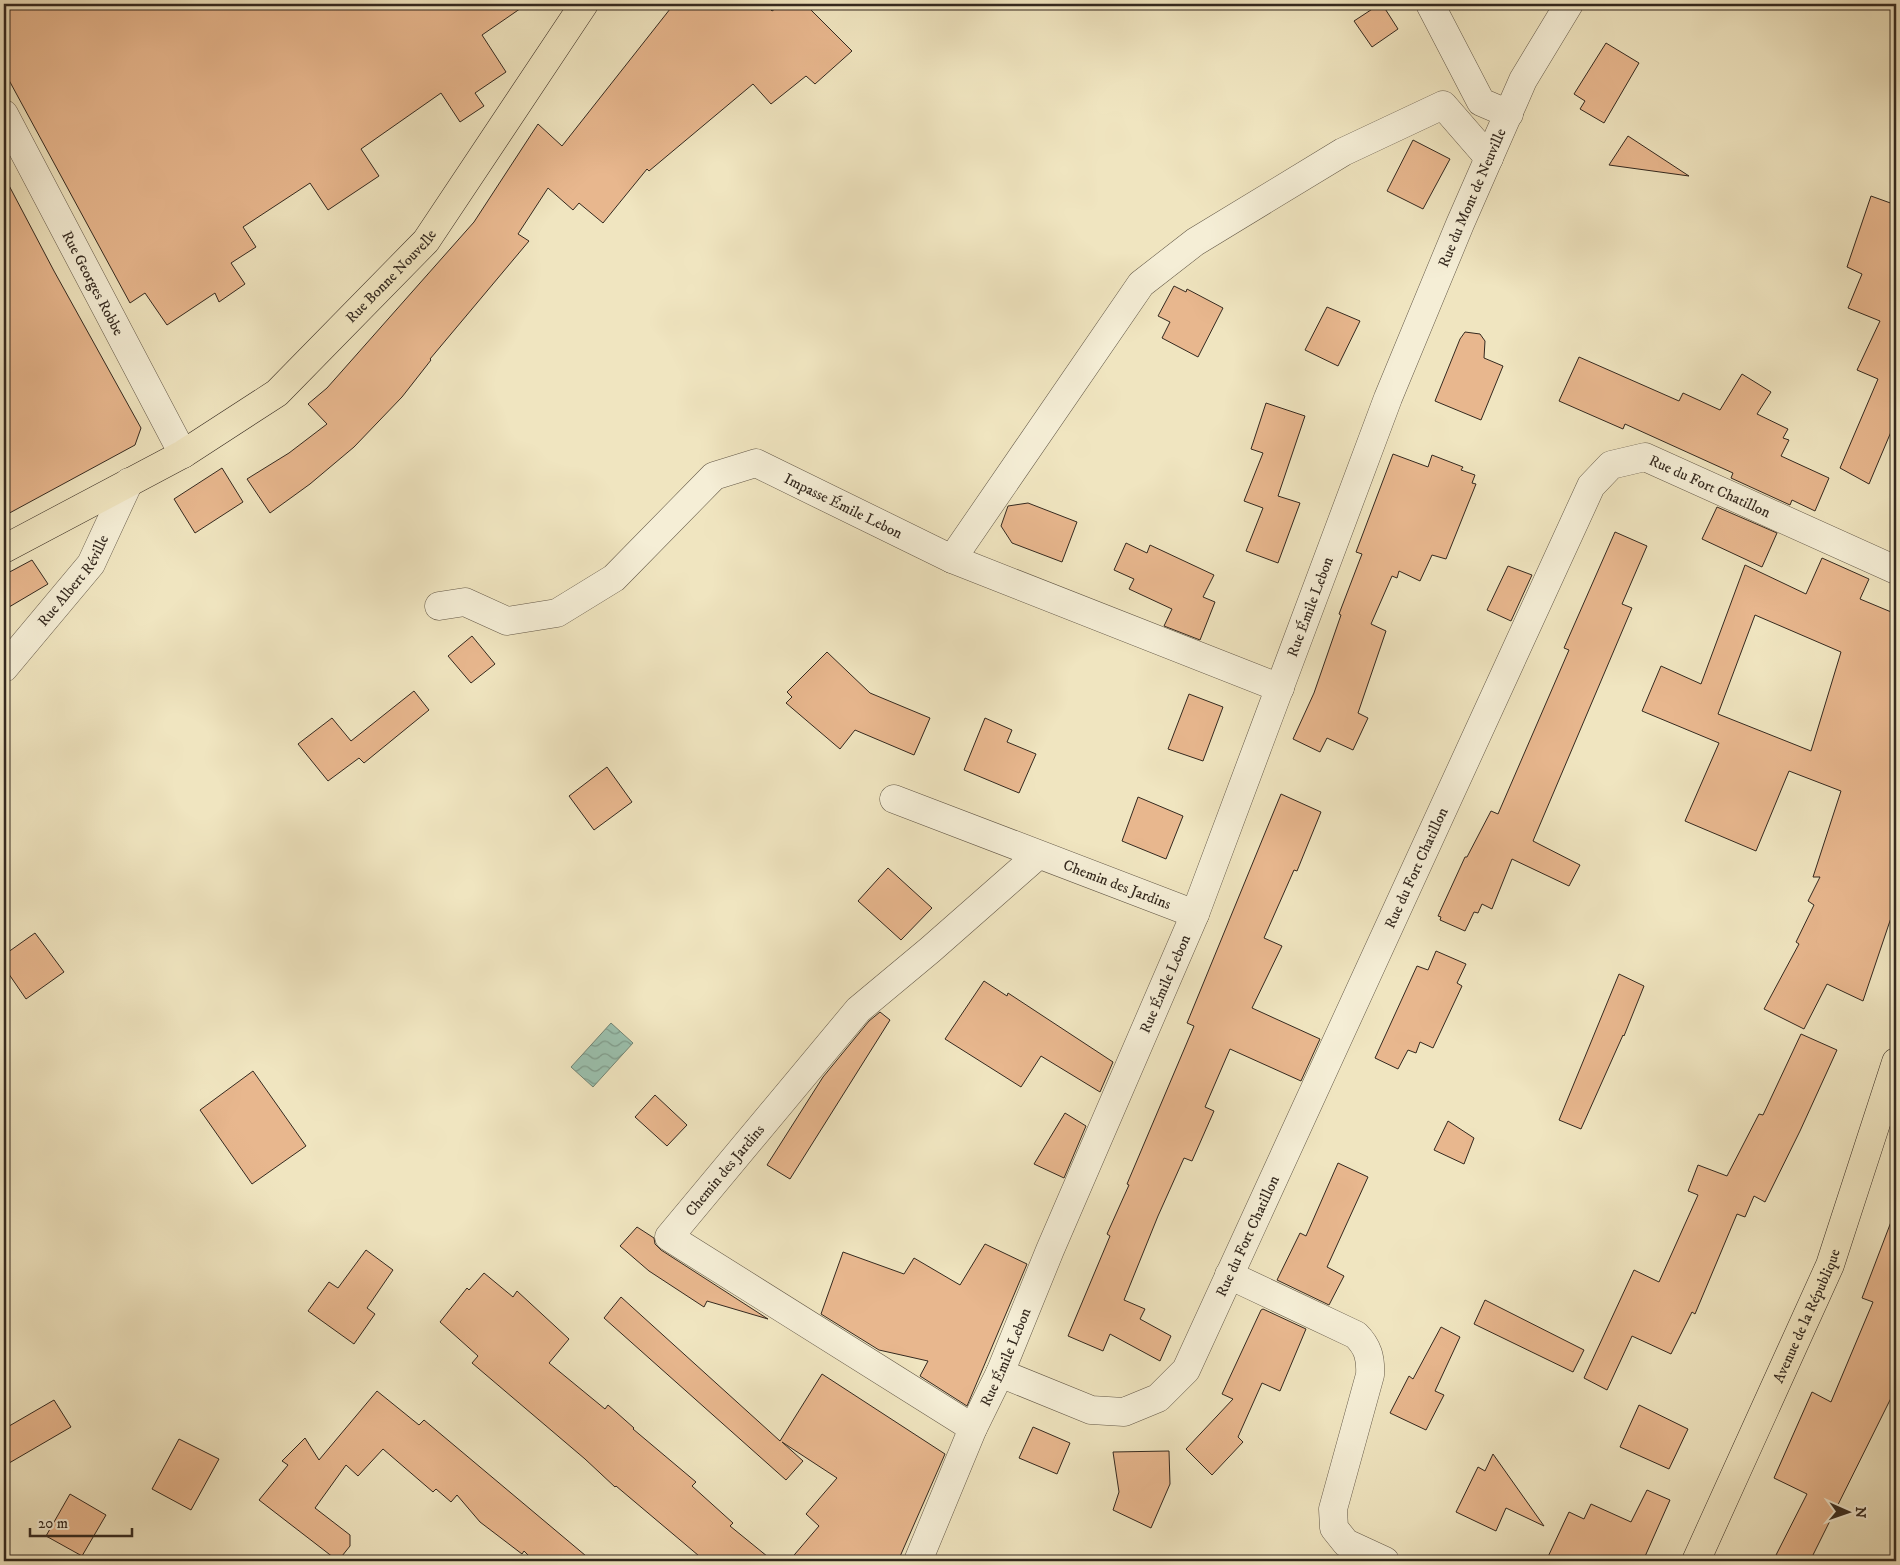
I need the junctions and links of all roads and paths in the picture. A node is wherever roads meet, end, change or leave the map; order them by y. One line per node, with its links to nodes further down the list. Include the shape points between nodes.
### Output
1 (584, 4): 8 (main road, Rue Bonne Nouvelle, via 426,241 277,393)
2 (1430, 4): 5 (street, via 1481,102)
3 (1569, 4): 5 (street, Rue du Mont de Neuville, via 1524,80)
4 (4, 114): 8 (street, Rue Georges Robbe)
5 (1509, 114): 6 (street, Rue du Mont de Neuville)
6 (1489, 158): 7 (street, Rue du Mont de Neuville); 11 (street, via 1443,105 1343,152 1195,242 1141,284)
7 (1388, 398): 15 (street, Rue Émile Lebon)
8 (183, 454): 9 (main road, Rue Bonne Nouvelle)
9 (129, 482): 10 (main road, Rue Bonne Nouvelle); 14 (street, Rue Albert Réville, via 91,564)
10 (4, 549)
11 (952, 559): 13 (street, Impasse Émile Lebon, via 756,463 714,476 614,578 557,613 506,621 465,602); 15 (street, Impasse Émile Lebon)
12 (1896, 570): 20 (street, Rue du Fort Chatillon, via 1644,457 1611,465 1591,486)
13 (439, 606)
14 (4, 668)
15 (1280, 688): 18 (street, Rue Émile Lebon)
16 (894, 799): 17 (street, Chemin des Jardins)
17 (1038, 855): 18 (street, Chemin des Jardins); 22 (street, Chemin des Jardins, via 858,1010 669,1237)
18 (1195, 914): 21 (street, Rue Émile Lebon)
19 (1896, 1062): 25 (main road, Avenue de la République, via 1830,1265)
20 (1229, 1275): 21 (street, Rue du Fort Chatillon, via 1186,1370 1158,1398 1124,1412 1091,1410); 24 (street, via 1356,1335 1366,1345 1371,1361 1370,1375 1332,1509 1334,1528 1346,1544)
21 (1000, 1373): 22 (street, Rue Émile Lebon)
22 (973, 1428): 23 (street, Rue Émile Lebon)
23 (918, 1561)
24 (1384, 1561)
25 (1696, 1561)

